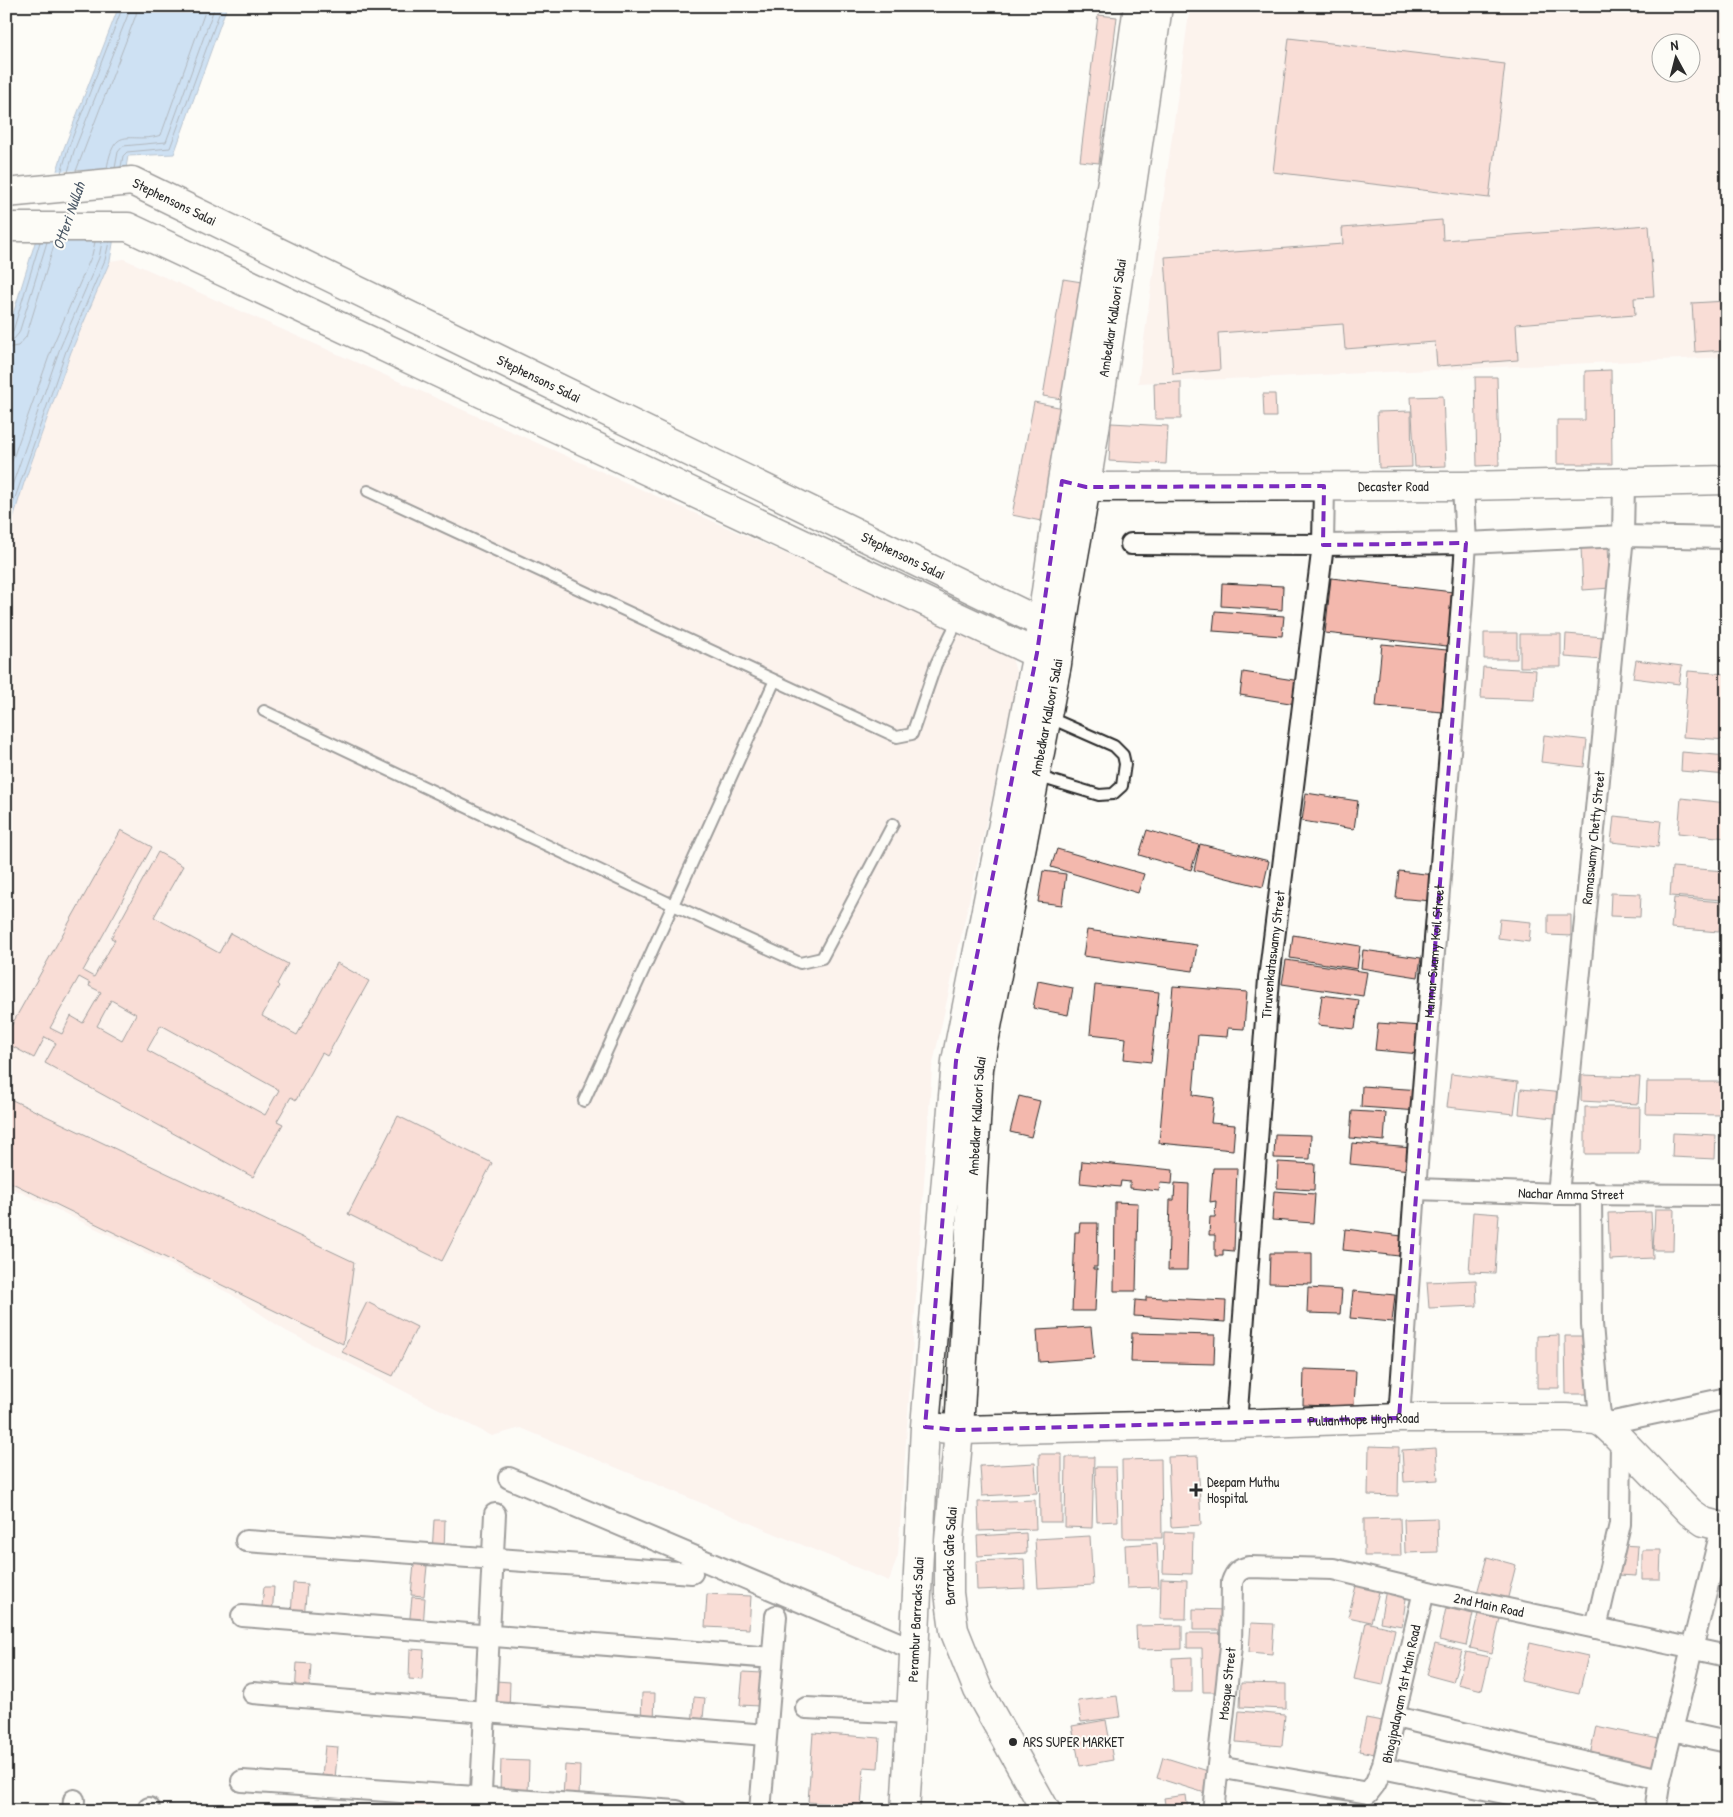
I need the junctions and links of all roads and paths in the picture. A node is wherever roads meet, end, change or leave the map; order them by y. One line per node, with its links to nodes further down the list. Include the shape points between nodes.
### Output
1 (1138, 6): 7 (main road, Ambedkar Kalloori Salai)
2 (1158, 6): 7 (main road, Ambedkar Kalloori Salai, via 1130,203)
3 (6, 193): 17 (main road, Stephensons Salai, via 132,180)
4 (8, 227): 16 (main road, via 128,226)
5 (1727, 480): 6 (main road, Decaster Road)
6 (1624, 482): 9 (main road, Decaster Road); 11 (street, Ramaswamy Chetty Street)
7 (1074, 484): 8 (main road, Decaster Road); 17 (main road, Ambedkar Kalloori Salai)
8 (1324, 486): 9 (main road, Decaster Road); 15 (street, Tiruvenkataswamy Street)
9 (1463, 486): 13 (street, Mannar Swamy Koil Street)
10 (368, 491): 19 (lane)
11 (1623, 536): 12 (street); 13 (street); 28 (street, Ramaswamy Chetty Street)
12 (1727, 538)
13 (1466, 542): 15 (street); 26 (street, Mannar Swamy Koil Street)
14 (1130, 544): 15 (street)
15 (1323, 545): 32 (street, Tiruvenkataswamy Street, via 1269,979)
16 (959, 617): 18 (main road); 19 (lane, via 936,664 912,734 897,737)
17 (1052, 624): 18 (main road, Ambedkar Kalloori Salai)
18 (1047, 659): 21 (main road, Ambedkar Kalloori Salai); 33 (main road, Ambedkar Kalloori Salai, via 956,1061)
19 (775, 680): 24 (lane)
20 (264, 711): 24 (lane)
21 (1047, 717): 22 (main road, Ambedkar Kalloori Salai); 22 (lane, via 1114,746 1123,755 1124,778 1122,786 1113,794 1099,795)
22 (1036, 776): 34 (main road, Ambedkar Kalloori Salai, via 978,1068)
23 (893, 824): 24 (lane, via 822,958 800,962)
24 (673, 905): 25 (lane)
25 (584, 1101)
26 (1415, 1189): 28 (street, Nachar Amma Street); 31 (street, Mannar Swamy Koil Street)
27 (1591, 1193): 28 (street, Nachar Amma Street); 29 (street, Nachar Amma Street); 35 (street, via 1592,1324 1599,1407 1601,1419)
28 (1558, 1194)
29 (1727, 1195)
30 (1727, 1398): 35 (street)
31 (1399, 1418): 32 (main road, Pulianthope High Road); 35 (main road, Pulianthope High Road, via 1567,1418 1596,1420)
32 (1236, 1424): 34 (main road, Pulianthope High Road)
33 (925, 1427): 34 (main road, Pulianthope High Road); 48 (main road, Perambur Barracks Salai)
34 (959, 1430): 68 (main road, Barracks Gate Salai, via 949,1541 949,1593 954,1630 978,1690)
35 (1612, 1432): 38 (main road, via 1690,1512 1704,1522); 46 (street, via 1620,1524)
36 (509, 1478): 48 (street)
37 (495, 1514): 40 (street)
38 (1724, 1527): 49 (street)
39 (246, 1541): 40 (street)
40 (493, 1558): 42 (street); 47 (street)
41 (1249, 1567): 43 (street, 2nd Main Road, via 1333,1569); 60 (street, Mosque Street, via 1234,1575 1232,1582 1231,1646)
42 (692, 1573)
43 (1424, 1591): 46 (street, 2nd Main Road); 56 (street, Bhogipalayam 1st Main Road)
44 (242, 1616): 47 (street)
45 (776, 1616): 51 (street)
46 (1596, 1628): 49 (street, 2nd Main Road)
47 (489, 1636): 51 (street); 54 (street)
48 (915, 1650): 55 (main road, Perambur Barracks Salai)
49 (1691, 1650): 50 (street, 2nd Main Road); 57 (street)
50 (1727, 1656)
51 (772, 1658): 58 (street)
52 (253, 1693): 54 (street)
53 (806, 1708): 55 (street)
54 (486, 1712): 58 (street); 64 (street)
55 (911, 1713): 67 (main road, Perambur Barracks Salai)
56 (1395, 1717): 61 (street, Bhogipalayam 1st Main Road); 62 (street)
57 (1672, 1730): 59 (street); 62 (street)
58 (766, 1735): 66 (street)
59 (1727, 1742)
60 (1218, 1767): 61 (street, via 1368,1793); 69 (street, Mosque Street)
61 (1382, 1768): 70 (street, Bhogipalayam 1st Main Road)
62 (1660, 1779): 71 (street)
63 (242, 1781): 64 (street)
64 (481, 1805): 65 (street)
65 (677, 1811)
66 (760, 1811)
67 (905, 1811)
68 (1046, 1811)
69 (1213, 1811)
70 (1591, 1811)
71 (1655, 1811)

